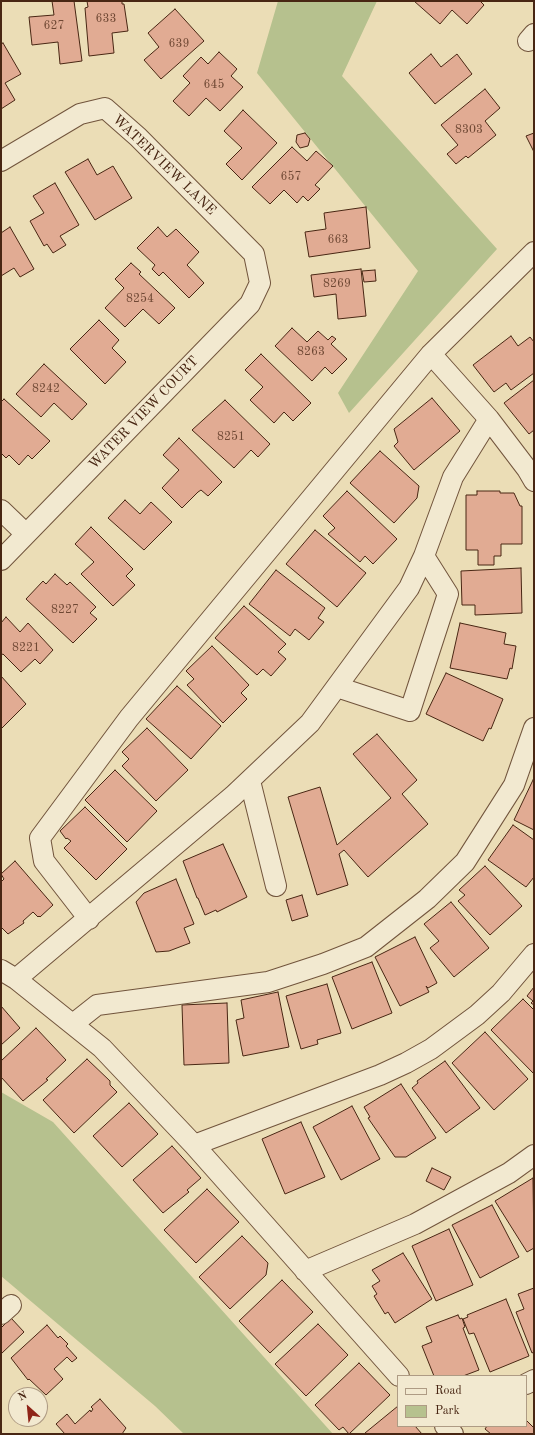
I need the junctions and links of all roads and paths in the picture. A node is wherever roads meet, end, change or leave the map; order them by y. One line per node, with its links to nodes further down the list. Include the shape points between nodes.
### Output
1 (1, 161): 2 (street, WATERVIEW LANE, via 80,114 105,108 138,136)
2 (254, 254): 8 (street, WATER VIEW COURT, via 260,283 250,304)
3 (530, 263): 4 (street)
4 (431, 354): 5 (street); 15 (street, via 129,718 40,838 44,861)
5 (490, 419): 6 (street, via 528,469); 9 (street, via 453,477)
6 (534, 481)
7 (1, 510): 8 (street)
8 (26, 534): 10 (street, WATER VIEW COURT)
9 (424, 556): 11 (street, via 408,588); 11 (street, via 448,594 410,710)
10 (1, 560)
11 (337, 687): 13 (street, via 310,723)
12 (534, 728): 18 (street, via 514,785 465,862 427,899 366,947 268,982 97,1005)
13 (250, 781): 14 (street); 15 (street)
14 (276, 886)
15 (89, 919): 17 (street)
16 (534, 954): 19 (street, via 501,993 477,1015 406,1063)
17 (8, 975): 18 (street)
18 (73, 1024): 19 (street, via 102,1048)
19 (194, 1146): 21 (street)
20 (534, 1155): 21 (street, via 509,1173 415,1224)
21 (305, 1271): 22 (street)
22 (398, 1375)

